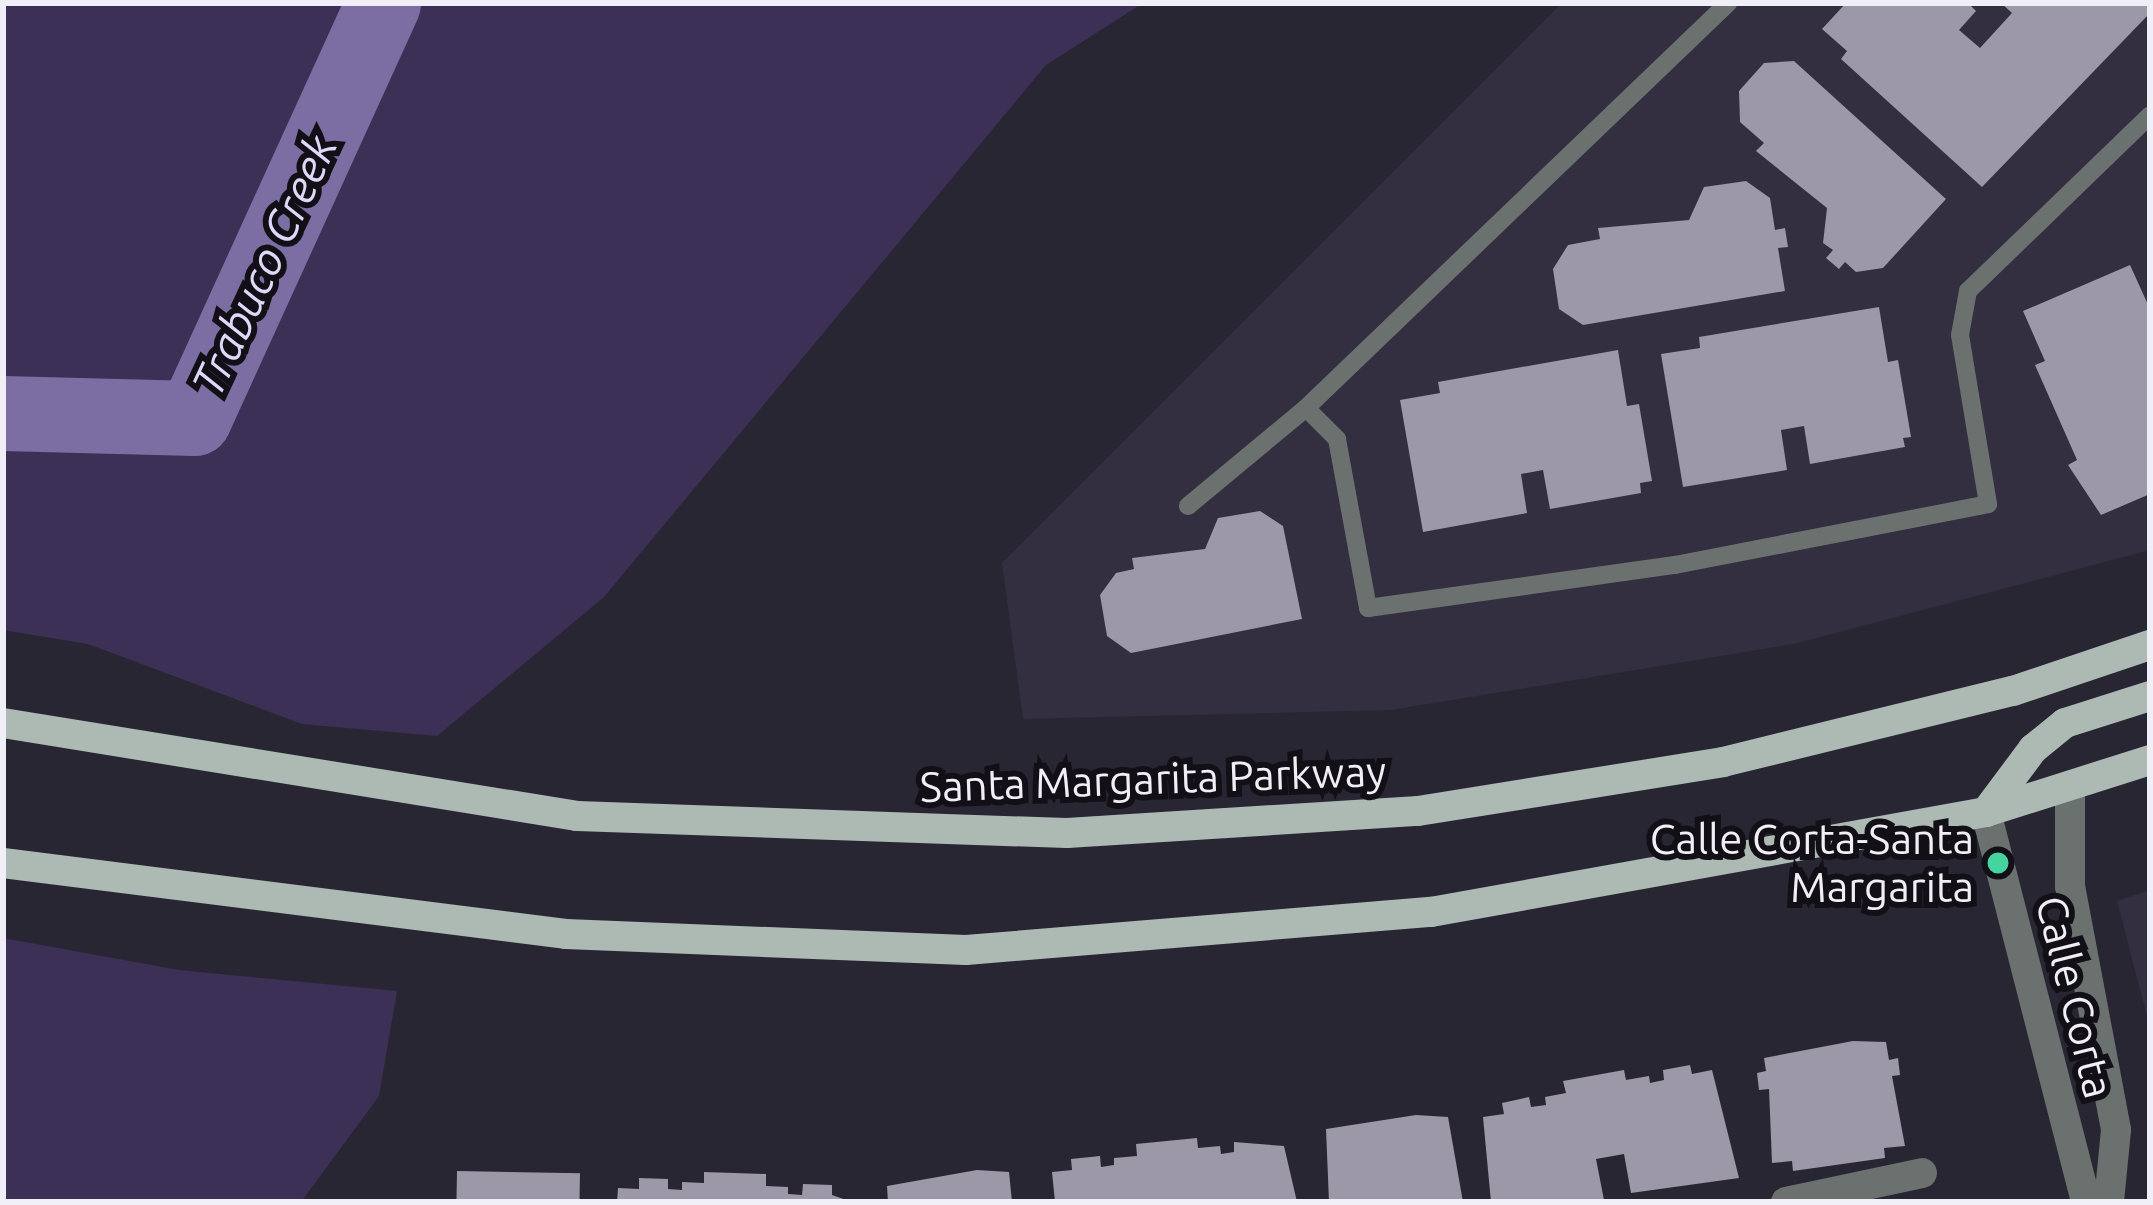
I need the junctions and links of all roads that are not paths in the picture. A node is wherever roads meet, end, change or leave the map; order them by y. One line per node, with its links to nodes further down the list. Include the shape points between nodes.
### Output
1 (1728, 3): 3 (lane)
2 (2150, 115): 3 (lane, via 1968,291 1960,335 1988,504 1675,565 1368,608 1337,439)
3 (1306, 408): 4 (lane)
4 (1188, 506)
5 (2150, 645): 7 (main road, Santa Margarita Parkway, via 2013,692 1723,762 1418,811 1067,832 577,816)
6 (2150, 696): 10 (main road, via 2065,724 2033,749)
7 (3, 723)
8 (2150, 760): 9 (main road)
9 (2070, 785): 10 (main road); 15 (street, Calle Corta, via 2070,886 2116,1130)
10 (1986, 812): 11 (main road, via 1431,912 966,950 566,934); 14 (street, Calle Corta)
11 (3, 863)
12 (1922, 1173): 13 (street)
13 (1806, 1200)
14 (2086, 1202)
15 (2109, 1202)

